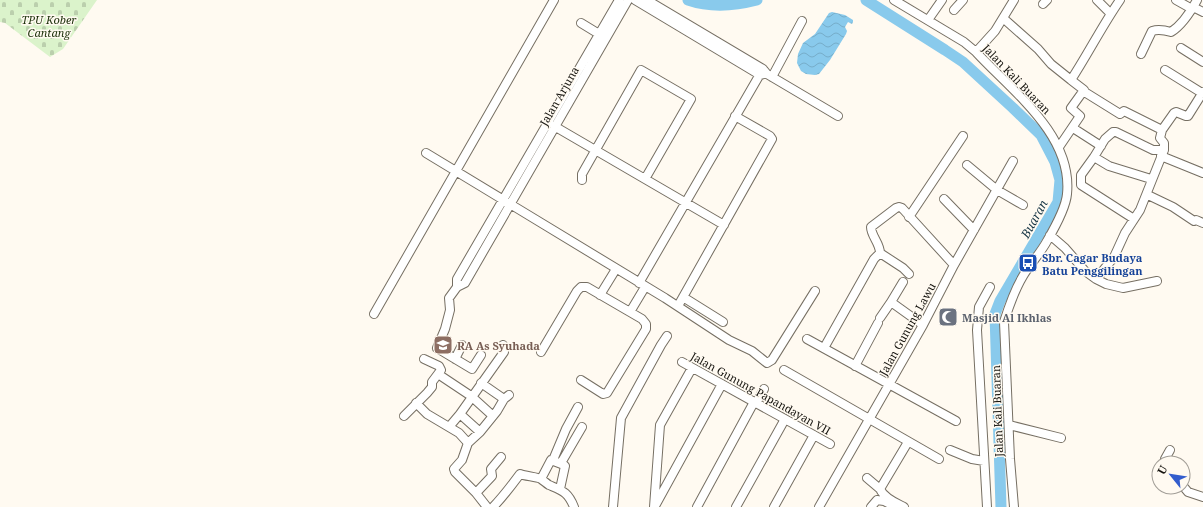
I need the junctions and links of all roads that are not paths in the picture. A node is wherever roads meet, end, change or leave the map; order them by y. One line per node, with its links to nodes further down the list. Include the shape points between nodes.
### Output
1 (554, 0): 49 (street)
2 (618, 0): 22 (street, Jalan Arjuna)
3 (628, 0): 26 (street, Jalan Arjuna)
4 (635, 0): 21 (street)
5 (647, 0): 21 (street)
6 (894, 0): 18 (street, Jalan Kali Buaran)
7 (942, 0): 18 (street)
8 (963, 0): 14 (street)
9 (1014, 0): 17 (street)
10 (1097, 0): 16 (street)
11 (1120, 0): 16 (street)
12 (1176, 0): 13 (street)
13 (1194, 5): 15 (street); 25 (street, via 1176,29 1171,32 1152,31)
14 (954, 10)
15 (1203, 12)
16 (1110, 13): 30 (street)
17 (1003, 18): 24 (street); 30 (street)
18 (928, 20): 24 (street, Jalan Kali Buaran)
19 (802, 21): 29 (street)
20 (581, 23): 22 (street)
21 (690, 29): 29 (street)
22 (599, 34): 26 (street, Jalan Arjuna)
23 (1181, 48): 27 (street)
24 (976, 52): 41 (street, Jalan Kali Buaran, via 1044,122)
25 (1141, 54)
26 (588, 61): 33 (street, Jalan Arjuna)
27 (1203, 62)
28 (1165, 70): 32 (street)
29 (765, 74): 34 (street); 35 (street)
30 (1071, 80): 31 (street, via 1084,89)
31 (1083, 91): 36 (street, via 1071,108 1080,115); 38 (street, via 1120,114 1124,112)
32 (1203, 93): 38 (street, via 1188,116 1174,113)
33 (556, 115): 37 (street, Jalan Arjuna); 45 (street, Jalan Arjuna)
34 (735, 116): 58 (street); 63 (street, via 772,139)
35 (838, 116)
36 (1074, 125): 40 (street); 41 (street)
37 (554, 126): 42 (street); 45 (street, Jalan Arjuna)
38 (1162, 130): 44 (street)
39 (963, 136): 60 (street)
40 (1101, 146): 44 (street, via 1109,135 1116,132); 46 (street)
41 (1059, 147): 65 (street, Jalan Kali Buaran, via 1067,181 1067,195)
42 (595, 150): 51 (street); 51 (street, via 642,70 691,99); 53 (street, via 582,174)
43 (426, 153): 49 (street)
44 (1162, 153): 50 (street); 52 (street)
45 (533, 156): 57 (street, Jalan Arjuna)
46 (1094, 157): 52 (street, via 1109,166); 61 (street, via 1081,175 1080,184)
47 (1014, 161): 54 (street, Jalan Gunung Lawu)
48 (967, 165): 54 (street)
49 (456, 171): 57 (street); 81 (street)
50 (1203, 173)
51 (645, 179): 58 (street)
52 (1151, 179): 55 (street)
53 (582, 180)
54 (997, 190): 59 (street); 64 (street, Jalan Gunung Lawu)
55 (1146, 195): 61 (street); 62 (street, via 1194,221)
56 (944, 199): 64 (street)
57 (506, 202): 68 (street); 92 (street, Jalan Arjuna, via 457,279 458,287 449,298 450,310 437,348)
58 (685, 203): 63 (street); 73 (street)
59 (1023, 205)
60 (909, 217): 66 (street, via 899,207 873,224 871,230 880,247); 67 (street)
61 (1134, 219): 70 (street, via 1114,257)
62 (1203, 223)
63 (724, 225): 77 (street)
64 (974, 230): 67 (street, Jalan Gunung Lawu)
65 (1050, 235): 70 (street); 113 (street, Jalan Kali Buaran, via 1023,276 1010,302 1004,322)
66 (880, 253): 69 (street); 88 (street, via 874,259)
67 (954, 265): 83 (street, Jalan Gunung Lawu)
68 (616, 269): 73 (street); 76 (street)
69 (909, 274)
70 (1096, 279): 71 (street, via 1122,288)
71 (1157, 281)
72 (903, 282): 78 (street)
73 (642, 285): 79 (street); 80 (street)
74 (990, 286): 128 (street, via 979,307 977,330)
75 (815, 291): 79 (street, via 772,360 767,363 752,351 729,340)
76 (600, 295): 80 (street); 89 (street, via 587,287 576,291)
77 (683, 297): 79 (street); 82 (street)
78 (891, 302): 83 (street); 94 (street)
79 (678, 306)
80 (630, 312): 98 (street, via 642,319 646,329 607,393 603,394)
81 (374, 314)
82 (723, 322)
83 (923, 325): 101 (street, Jalan Gunung Lawu)
84 (667, 336): 141 (street, via 620,418)
85 (807, 339): 88 (street)
86 (462, 345): 92 (street)
87 (503, 345): 99 (street, via 504,352)
88 (824, 348): 94 (street)
89 (541, 352)
90 (481, 355): 92 (street, via 472,369)
91 (424, 358): 97 (street, via 441,369)
92 (455, 358)
93 (682, 362): 95 (street, Jalan Gunung Papandayan VII)
94 (855, 366): 101 (street)
95 (692, 368): 100 (street, Jalan Gunung Papandayan VII); 142 (street, via 660,425)
96 (784, 370): 111 (street)
97 (438, 374): 103 (street); 105 (street, via 428,394)
98 (581, 380)
99 (481, 383): 103 (street); 109 (street, via 507,397)
100 (722, 384): 104 (street, Jalan Gunung Papandayan VII); 142 (street)
101 (889, 384): 111 (street, Jalan Gunung Lawu); 112 (street)
102 (764, 389): 104 (street)
103 (471, 396): 107 (street); 109 (street)
104 (755, 402): 110 (street, Jalan Gunung Papandayan VII); 143 (street)
105 (416, 403): 108 (street); 114 (street, via 427,414)
106 (578, 407): 127 (street)
107 (460, 414): 114 (street); 116 (street)
108 (404, 416)
109 (493, 416): 116 (street)
110 (784, 419): 117 (street, Jalan Gunung Papandayan VII); 144 (street)
111 (868, 419): 119 (street); 146 (street, Jalan Gunung Lawu)
112 (956, 422)
113 (1009, 425): 118 (street); 150 (street, Jalan Kali Buaran)
114 (449, 427): 120 (street)
115 (582, 427): 129 (street)
116 (480, 432): 120 (street)
117 (814, 435): 121 (street, Jalan Gunung Papandayan VII); 145 (street)
118 (1061, 438)
119 (908, 442): 126 (street); 133 (street)
120 (468, 443): 134 (street, via 462,460 454,469)
121 (830, 444)
122 (950, 450): 128 (street)
123 (1170, 450): 124 (street)
124 (1167, 455)
125 (501, 458): 134 (street, via 491,469 491,478)
126 (939, 459)
127 (552, 460): 129 (street); 130 (street)
128 (984, 461): 149 (street)
129 (561, 463): 132 (street, via 565,466)
130 (541, 478): 132 (street, via 547,484); 139 (street, via 520,474)
131 (867, 478): 133 (street)
132 (560, 489): 140 (street, via 568,495)
133 (880, 489): 148 (street, via 891,500)
134 (476, 493): 138 (street)
135 (1191, 493): 136 (street)
136 (1203, 497)
137 (872, 505): 147 (street, via 877,500)
138 (487, 507)
139 (493, 507)
140 (574, 507)
141 (613, 507)
142 (654, 507)
143 (697, 507)
144 (736, 507)
145 (774, 507)
146 (819, 507)
147 (895, 507)
148 (904, 507)
149 (987, 507)
150 (1014, 507)

